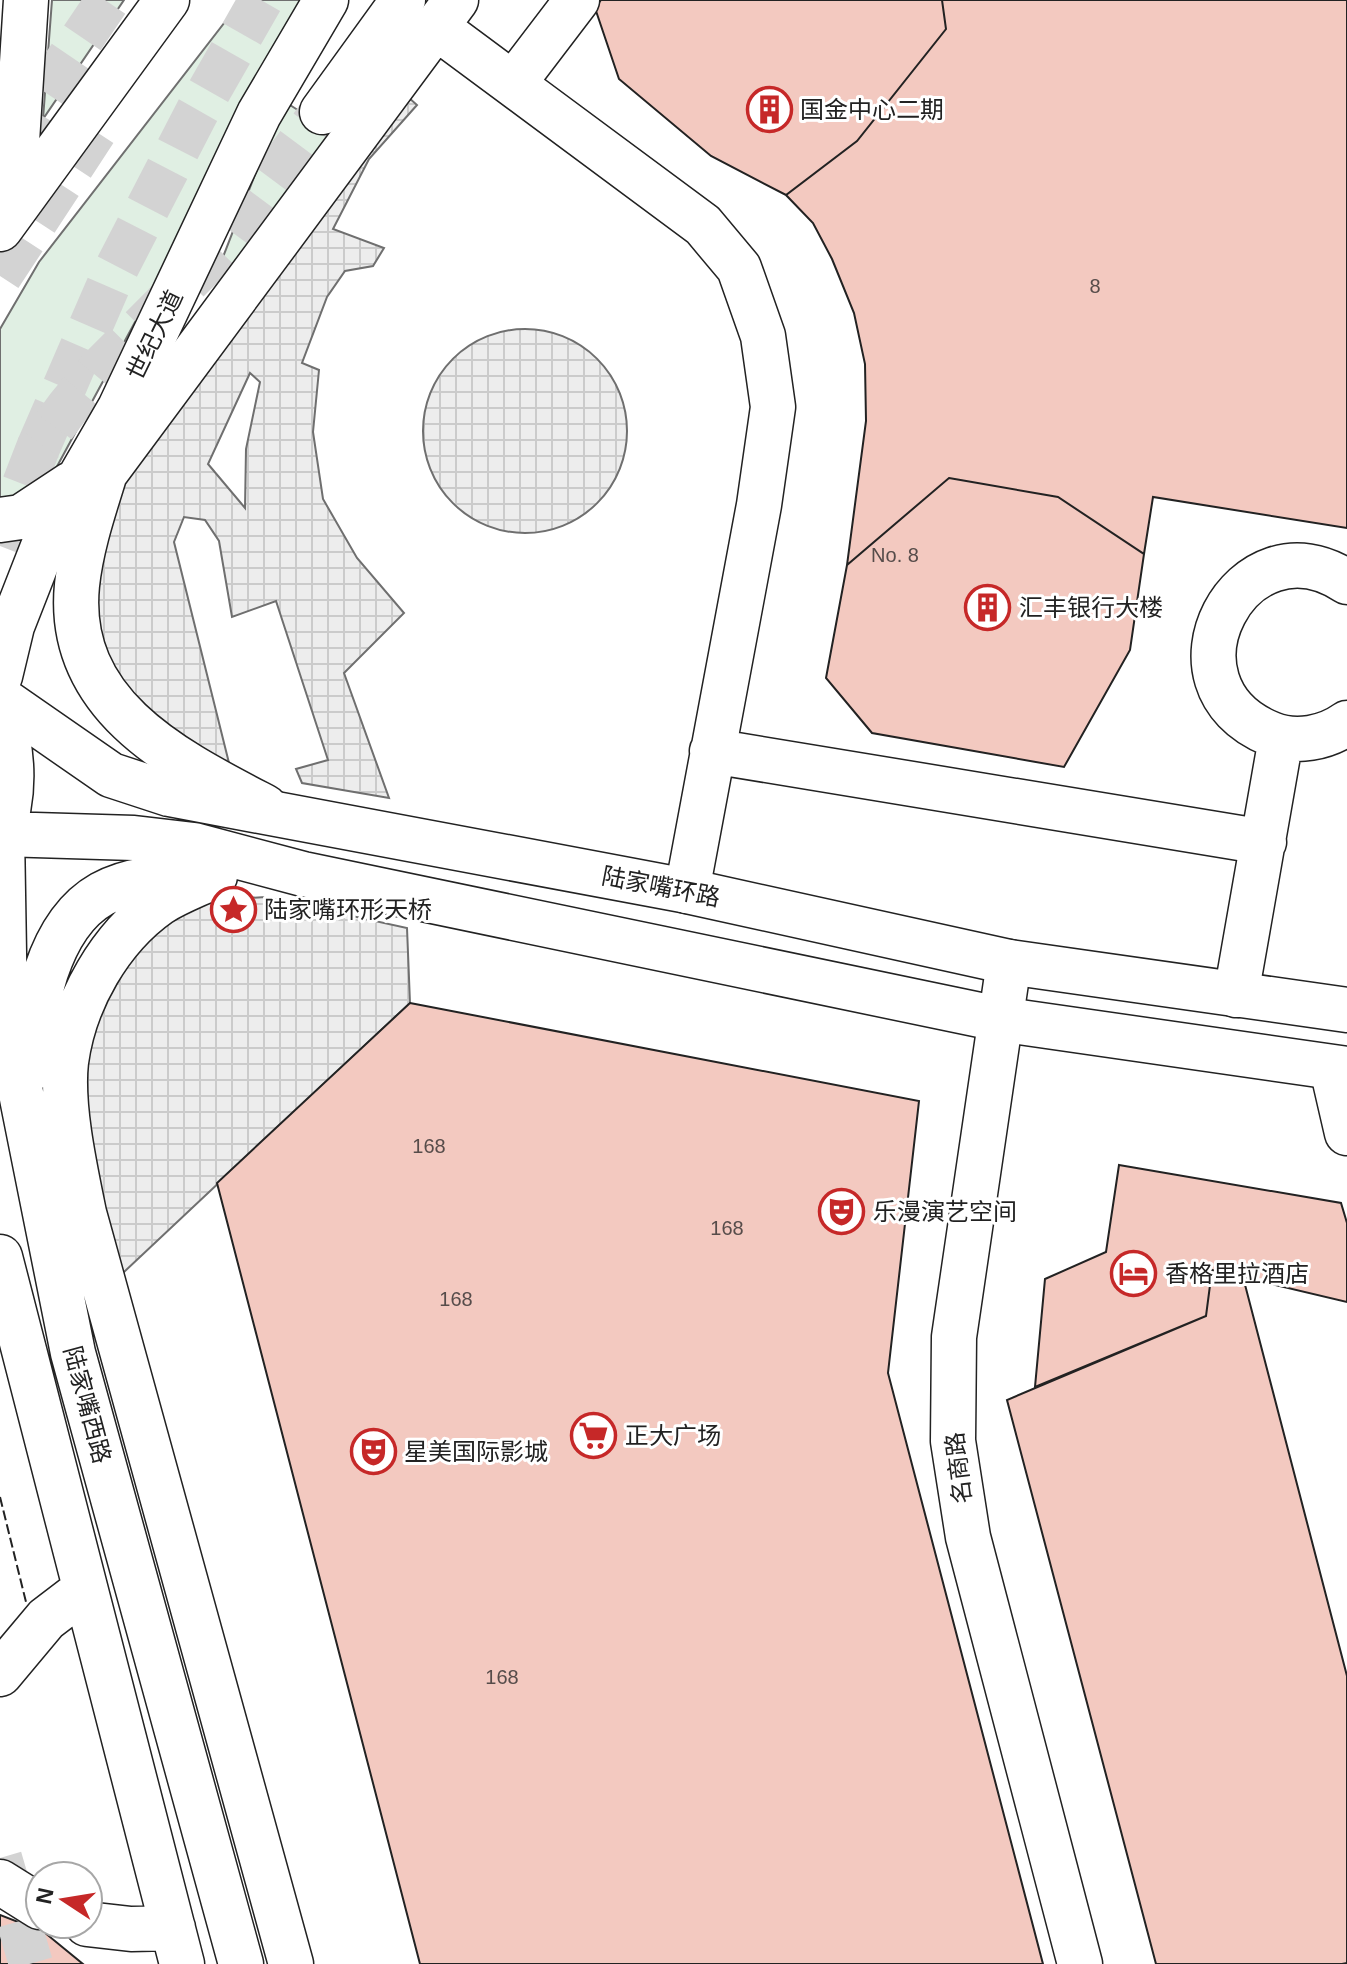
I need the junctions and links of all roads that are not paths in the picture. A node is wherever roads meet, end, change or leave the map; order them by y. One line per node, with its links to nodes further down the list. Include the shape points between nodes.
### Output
1 (26, 0): 8 (main road, via 16,157)
2 (167, 0): 9 (main road)
3 (326, 0): 10 (main road, 世纪大道, via 259,114)
4 (577, 0): 6 (main road)
5 (432, 9): 6 (main road); 7 (main road); 10 (main road)
6 (513, 84): 18 (main road, via 703,225 739,268 763,336 773,407)
7 (322, 112)
8 (0, 219)
9 (0, 229)
10 (91, 476): 11 (main road, via 21,517); 13 (main road, 世纪大道, via 50,529 12,626); 19 (main road, via 77,587 81,637 99,684 128,723 176,761)
11 (0, 520)
12 (1347, 582): 17 (main road, via 1333,572 1305,566 1276,568 1229,600 1217,626 1212,655 1218,683 1232,708 1254,727)
13 (0, 676)
14 (0, 698): 19 (main road, 陆家嘴环路, via 111,775 169,794)
15 (0, 709): 20 (main road, 陆家嘴西路, via 10,740 12,788)
16 (1347, 723): 17 (main road, via 1309,738)
17 (1281, 738): 21 (main road)
18 (712, 751): 21 (main road); 24 (main road)
19 (277, 814): 24 (main road, 陆家嘴环路)
20 (1, 836): 22 (main road, via 134,838 194,845); 31 (main road, 陆家嘴西路, via 5,1013)
21 (1264, 842): 26 (main road)
22 (303, 874): 23 (main road); 28 (main road)
23 (215, 876): 31 (main road, via 131,883 100,895 68,927 44,972 31,1033); 33 (main road, via 160,904 113,946 79,1010 66,1063 78,1186)
24 (687, 891): 25 (main road, 陆家嘴环路)
25 (1009, 962): 26 (main road, 陆家嘴环路); 28 (main road, 名商路)
26 (1236, 995): 27 (main road, 陆家嘴环路)
27 (1347, 1010)
28 (999, 1019): 29 (main road); 43 (main road, 名商路, via 954,1337 953,1441 968,1537)
29 (1340, 1069): 30 (main road)
30 (1347, 1133)
31 (31, 1152): 34 (main road, 陆家嘴西路)
32 (0, 1257): 35 (main road, 陆家嘴西路)
33 (119, 1341): 34 (main road); 42 (main road)
34 (73, 1353): 41 (main road, 陆家嘴西路)
35 (84, 1590): 36 (main road, via 46,1619); 40 (main road, 陆家嘴西路)
36 (0, 1674)
37 (0, 1882): 38 (main road)
38 (24, 1897)
39 (104, 1926): 40 (main road, via 131,1929)
40 (178, 1946)
41 (241, 1964)
42 (291, 1964)
43 (1080, 1964)

